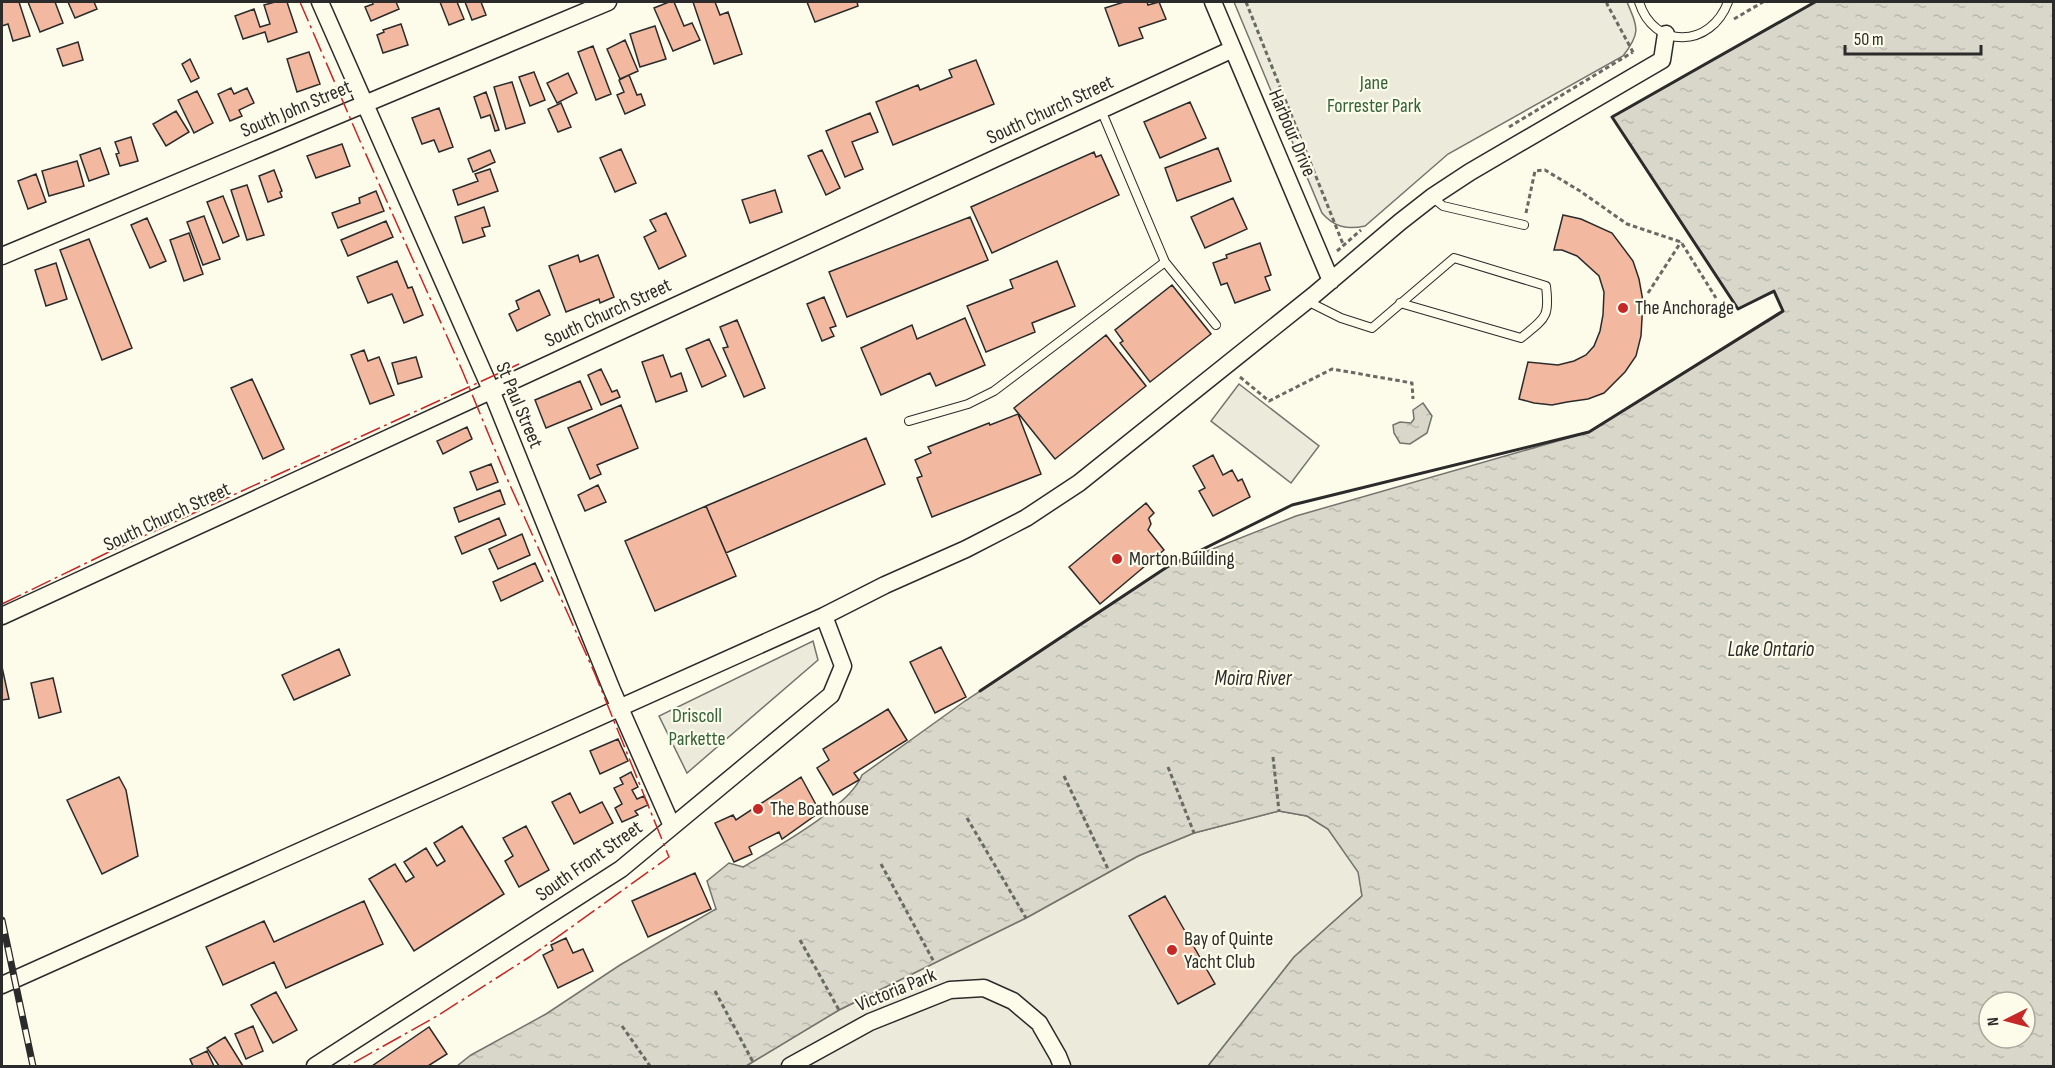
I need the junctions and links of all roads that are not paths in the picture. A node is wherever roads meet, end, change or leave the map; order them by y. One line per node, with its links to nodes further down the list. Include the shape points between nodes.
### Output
1 (321, 2): 8 (street, St Paul Street)
2 (608, 2): 8 (street, South John Street)
3 (1213, 2): 7 (street, Harbour Drive)
4 (1639, 2): 6 (lane, via 1653,26)
5 (1728, 2): 6 (lane, via 1722,17 1697,36)
6 (1666, 34): 10 (street, via 1662,60)
7 (1233, 49): 9 (street, South Church Street); 14 (street, Harbour Drive)
8 (364, 103): 12 (street, South John Street); 18 (street, St Paul Street)
9 (1101, 110): 13 (lane); 18 (street, South Church Street)
10 (1432, 197): 11 (lane, via 1443,206); 14 (street)
11 (1524, 225)
12 (2, 256)
13 (1166, 262): 17 (lane); 19 (lane, via 994,392)
14 (1331, 281): 15 (street)
15 (1306, 301): 16 (lane, via 1372,328); 21 (street, via 1079,483 1026,518)
16 (1400, 303): 16 (lane, via 1521,338 1545,318 1548,303 1546,286 1454,258)
17 (1216, 325)
18 (491, 390): 20 (street, South Church Street); 22 (street, St Paul Street)
19 (909, 421)
20 (2, 616)
21 (824, 616): 22 (street); 23 (street, South Front Street, via 843,666 831,695)
22 (619, 707): 23 (street, St Paul Street); 24 (street)
23 (672, 826): 25 (street, South Front Street, via 621,869)
24 (2, 985)
25 (315, 1066)
26 (790, 1066): 27 (street, Victoria Park, via 870,1022 950,990 984,988 1013,1001 1039,1023)
27 (1062, 1066)

